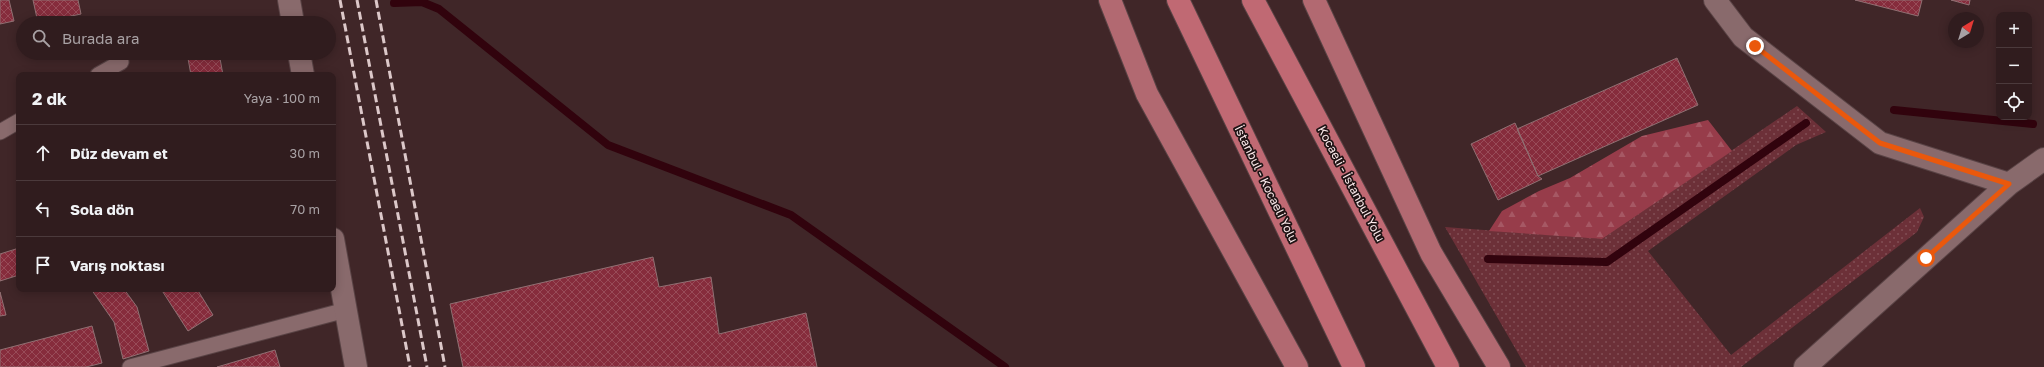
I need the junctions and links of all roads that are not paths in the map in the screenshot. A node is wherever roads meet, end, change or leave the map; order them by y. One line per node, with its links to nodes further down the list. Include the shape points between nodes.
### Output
1 (289, 0): 7 (street)
2 (1110, 0): 20 (main road, via 1147,94)
3 (1178, 0): 21 (highway, İstanbul - Kocaeli Yolu)
4 (1253, 0): 22 (highway, Kocaeli - İstanbul Yolu)
5 (1314, 0): 23 (main road, via 1431,253)
6 (1715, 0): 15 (street, via 1743,37 1880,143)
7 (292, 16)
8 (300, 60): 11 (street)
9 (120, 62): 10 (lane)
10 (103, 72)
11 (302, 72)
12 (16, 123): 13 (lane)
13 (0, 132)
14 (2044, 159): 15 (street)
15 (2009, 184): 24 (street)
16 (336, 255): 17 (street)
17 (346, 310): 18 (lane); 19 (street)
18 (130, 367)
19 (356, 367)
20 (1297, 367)
21 (1354, 367)
22 (1448, 367)
23 (1499, 367)
24 (1805, 367)

